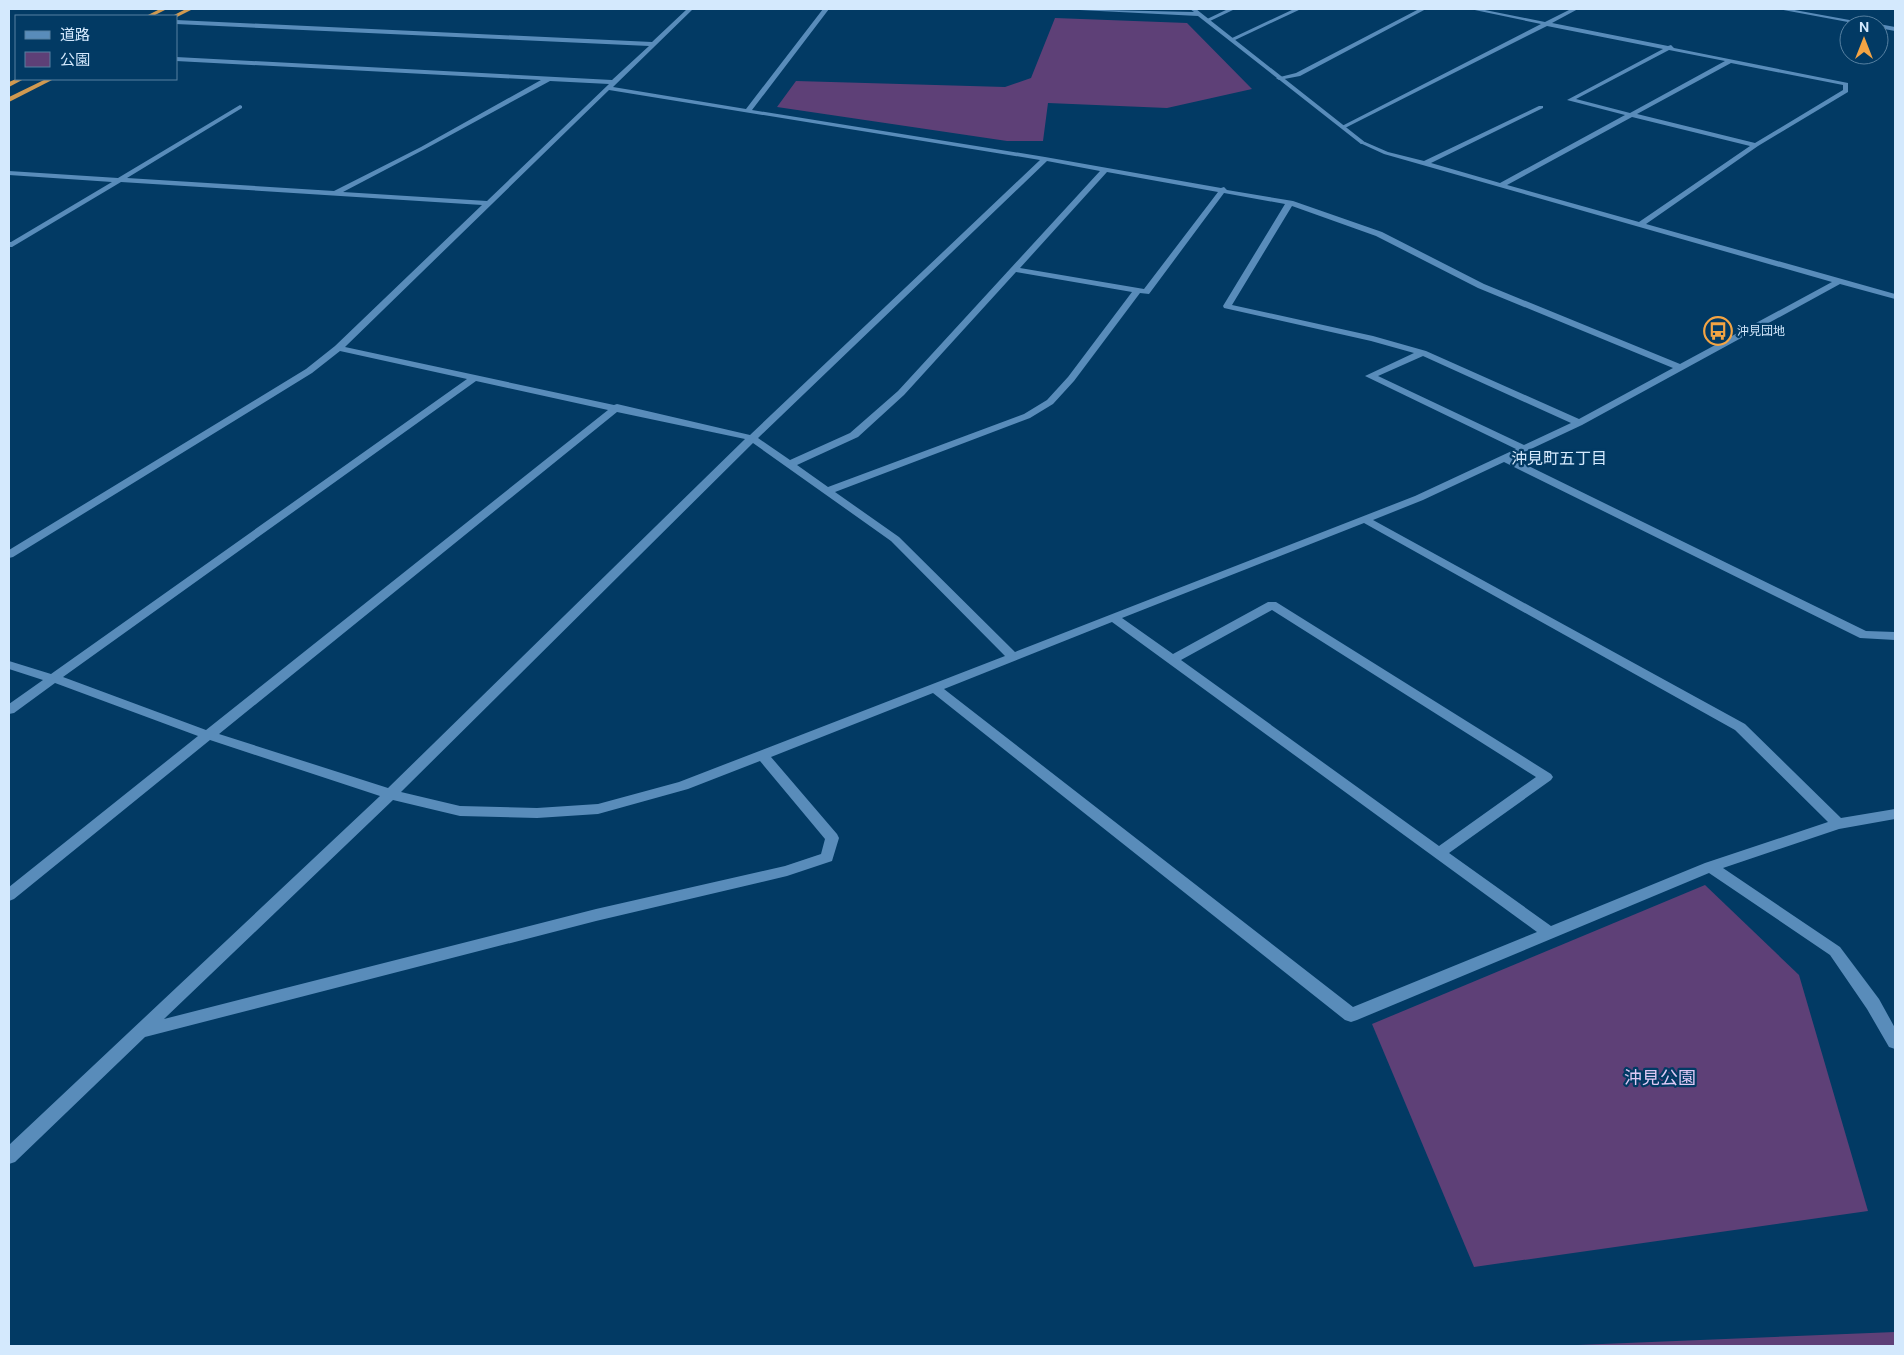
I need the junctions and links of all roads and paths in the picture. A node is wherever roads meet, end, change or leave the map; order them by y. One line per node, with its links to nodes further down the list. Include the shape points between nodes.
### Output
1 (164, 9): 15 (highway)
2 (190, 9): 16 (highway)
3 (690, 9): 23 (street)
4 (826, 9): 38 (street)
5 (1063, 9): 14 (street)
6 (1193, 9): 14 (street)
7 (1232, 9): 19 (street)
8 (1298, 9): 22 (street)
9 (1423, 9): 27 (street, via 1298,75)
10 (1473, 9): 21 (street)
11 (1575, 9): 21 (street)
12 (1781, 9): 17 (street)
13 (1835, 13): 17 (street)
14 (1200, 14): 19 (street)
15 (151, 15)
16 (177, 15)
17 (1829, 17): 18 (street)
18 (1839, 19)
19 (1208, 20): 22 (street)
20 (178, 22): 23 (street)
21 (1550, 23): 24 (street); 40 (street)
22 (1233, 39): 27 (street)
23 (654, 44): 32 (street)
24 (1671, 47): 26 (street); 39 (street, via 1570,100)
25 (178, 59): 28 (street)
26 (1732, 60): 39 (street); 41 (street, via 1846,84 1846,90)
27 (1279, 78): 40 (street)
28 (548, 79): 32 (street); 49 (street)
29 (9, 80): 30 (street)
30 (19, 80): 33 (highway)
31 (49, 80): 35 (highway)
32 (612, 82): 34 (street)
33 (9, 84)
34 (607, 88): 38 (street); 50 (street)
35 (9, 100)
36 (1541, 106): 43 (street)
37 (240, 107): 46 (street)
38 (748, 110): 42 (street)
39 (1631, 114): 41 (street); 47 (street)
40 (1343, 127): 43 (street, via 1363,143)
41 (1756, 145): 52 (street)
42 (1045, 159): 44 (street); 64 (street)
43 (1426, 163): 47 (street)
44 (1104, 171): 48 (street); 54 (street)
45 (9, 173): 46 (street)
46 (120, 180): 49 (street); 53 (street)
47 (1501, 185): 52 (street)
48 (1224, 189): 51 (street); 56 (street, via 1146,292)
49 (335, 193): 50 (street)
50 (489, 203): 58 (street)
51 (1290, 203): 59 (street, via 1227,306); 60 (street, via 1380,234 1481,286)
52 (1640, 225): 55 (street)
53 (9, 244)
54 (1014, 269): 56 (street); 67 (street, via 901,393 854,435)
55 (1839, 281): 57 (street); 60 (street)
56 (1137, 291): 68 (street, via 1050,402 1026,416)
57 (1895, 297)
58 (338, 348): 61 (street); 70 (street, via 309,371)
59 (1423, 353): 63 (street); 65 (street, via 1370,376)
60 (1678, 367): 63 (street)
61 (474, 378): 62 (street); 76 (street)
62 (616, 407): 64 (street); 79 (street)
63 (1579, 423): 65 (street)
64 (752, 438): 67 (street); 81 (street)
65 (1524, 449): 66 (street)
66 (1504, 458): 69 (street); 72 (street, via 1864,635)
67 (791, 464): 68 (street)
68 (826, 491): 73 (street, via 894,539)
69 (1366, 520): 71 (street); 83 (street, via 1740,727)
70 (9, 555)
71 (1114, 618): 73 (street); 74 (street)
72 (1895, 636)
73 (1013, 657): 77 (street)
74 (1172, 660): 84 (street); 84 (street, via 1272,605 1546,777)
75 (9, 665): 76 (street)
76 (55, 679): 78 (street); 79 (street)
77 (935, 688): 80 (street); 87 (street, via 1351,1015)
78 (9, 710)
79 (208, 734): 81 (street); 86 (street)
80 (762, 755): 81 (street, via 683,786 598,809 460,811); 88 (street, via 832,838 827,857 787,871 596,915)
81 (390, 794): 88 (street)
82 (1895, 814): 83 (street)
83 (1838, 824): 85 (street)
84 (1439, 853): 87 (street)
85 (1710, 867): 87 (street); 89 (street, via 1835,952 1873,1004)
86 (9, 895)
87 (1550, 933)
88 (140, 1032): 90 (street)
89 (1895, 1042)
90 (9, 1156)

